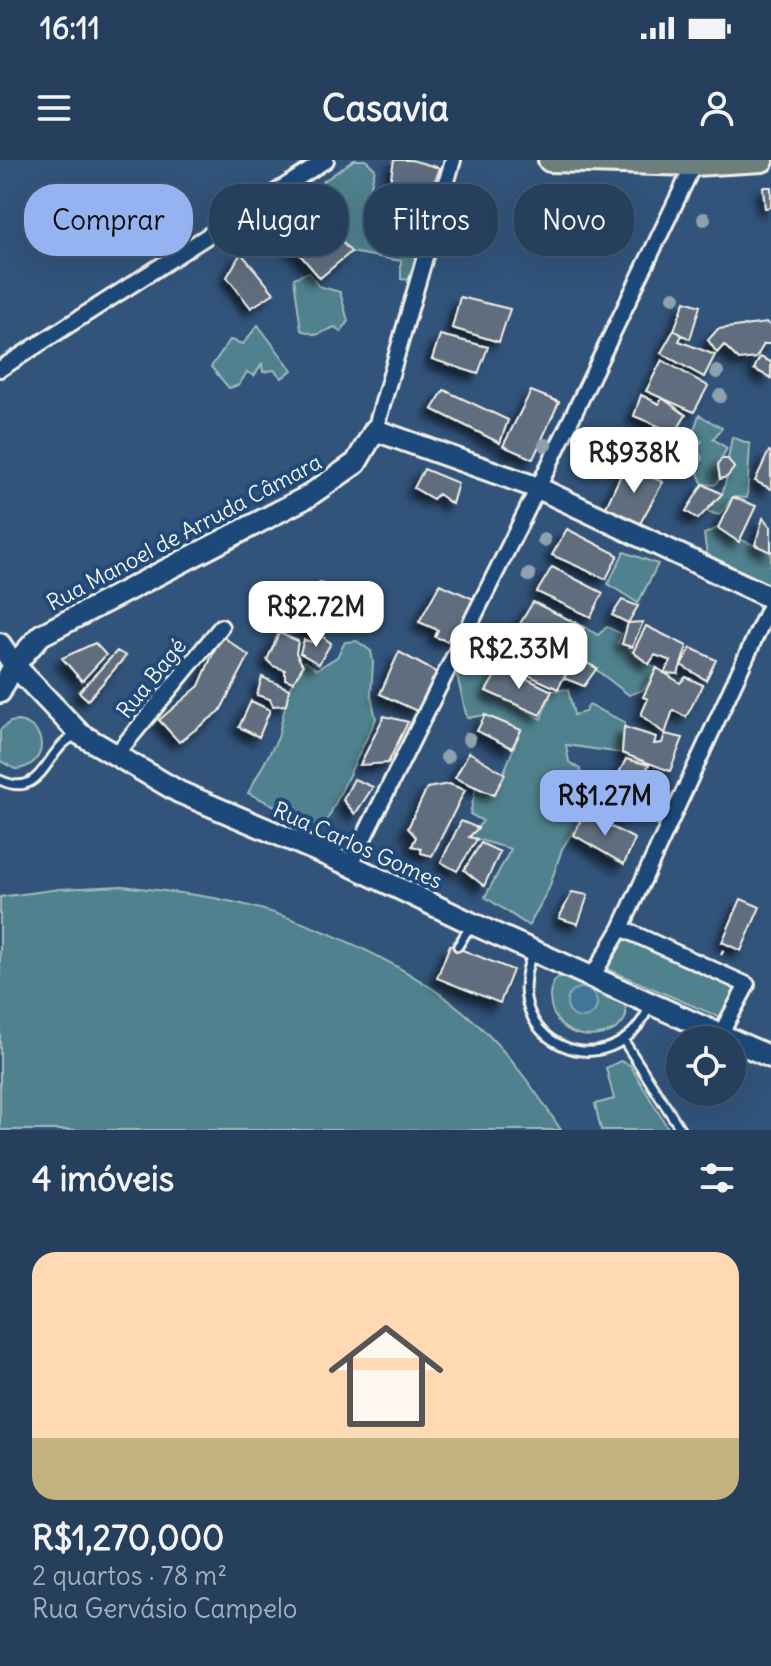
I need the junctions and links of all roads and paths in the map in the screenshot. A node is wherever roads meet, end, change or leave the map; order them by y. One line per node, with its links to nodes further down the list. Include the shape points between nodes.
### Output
1 (326, 160): 6 (street)
2 (453, 160): 7 (street, Rua Manoel de Arruda Câmara)
3 (550, 160): 5 (main road)
4 (762, 160): 5 (main road)
5 (694, 164): 8 (street)
6 (0, 369)
7 (375, 430): 8 (main road); 12 (main road, Rua Manoel de Arruda Câmara, via 356,463 340,476 41,635)
8 (538, 488): 9 (main road); 17 (street)
9 (771, 601): 19 (street)
10 (221, 627): 15 (street, Rua Bagé)
11 (0, 644): 12 (main road, Rua Carlos Gomes)
12 (14, 665): 13 (main road, Rua Manoel de Arruda Câmara); 14 (main road, Rua Carlos Gomes)
13 (0, 692)
14 (80, 734): 15 (main road, Rua Carlos Gomes); 16 (lane, via 67,738 32,781 15,786)
15 (115, 756): 17 (main road, Rua Carlos Gomes, via 179,792)
16 (0, 780)
17 (350, 865): 18 (main road, Rua Carlos Gomes)
18 (471, 923): 20 (lane); 21 (main road, Rua Carlos Gomes)
19 (621, 928): 22 (street); 25 (street, via 747,985)
20 (458, 946)
21 (534, 950): 22 (main road, Rua Carlos Gomes); 26 (lane, via 524,994 528,1010 547,1036 578,1050 594,1051)
22 (592, 977): 23 (main road, Rua Carlos Gomes)
23 (651, 1002): 24 (main road, Rua Carlos Gomes); 26 (lane, via 641,1024)
24 (702, 1026)
25 (732, 1026)
26 (624, 1041): 29 (lane)
27 (746, 1046): 28 (main road, Rua Carlos Gomes)
28 (771, 1057)
29 (681, 1130)

